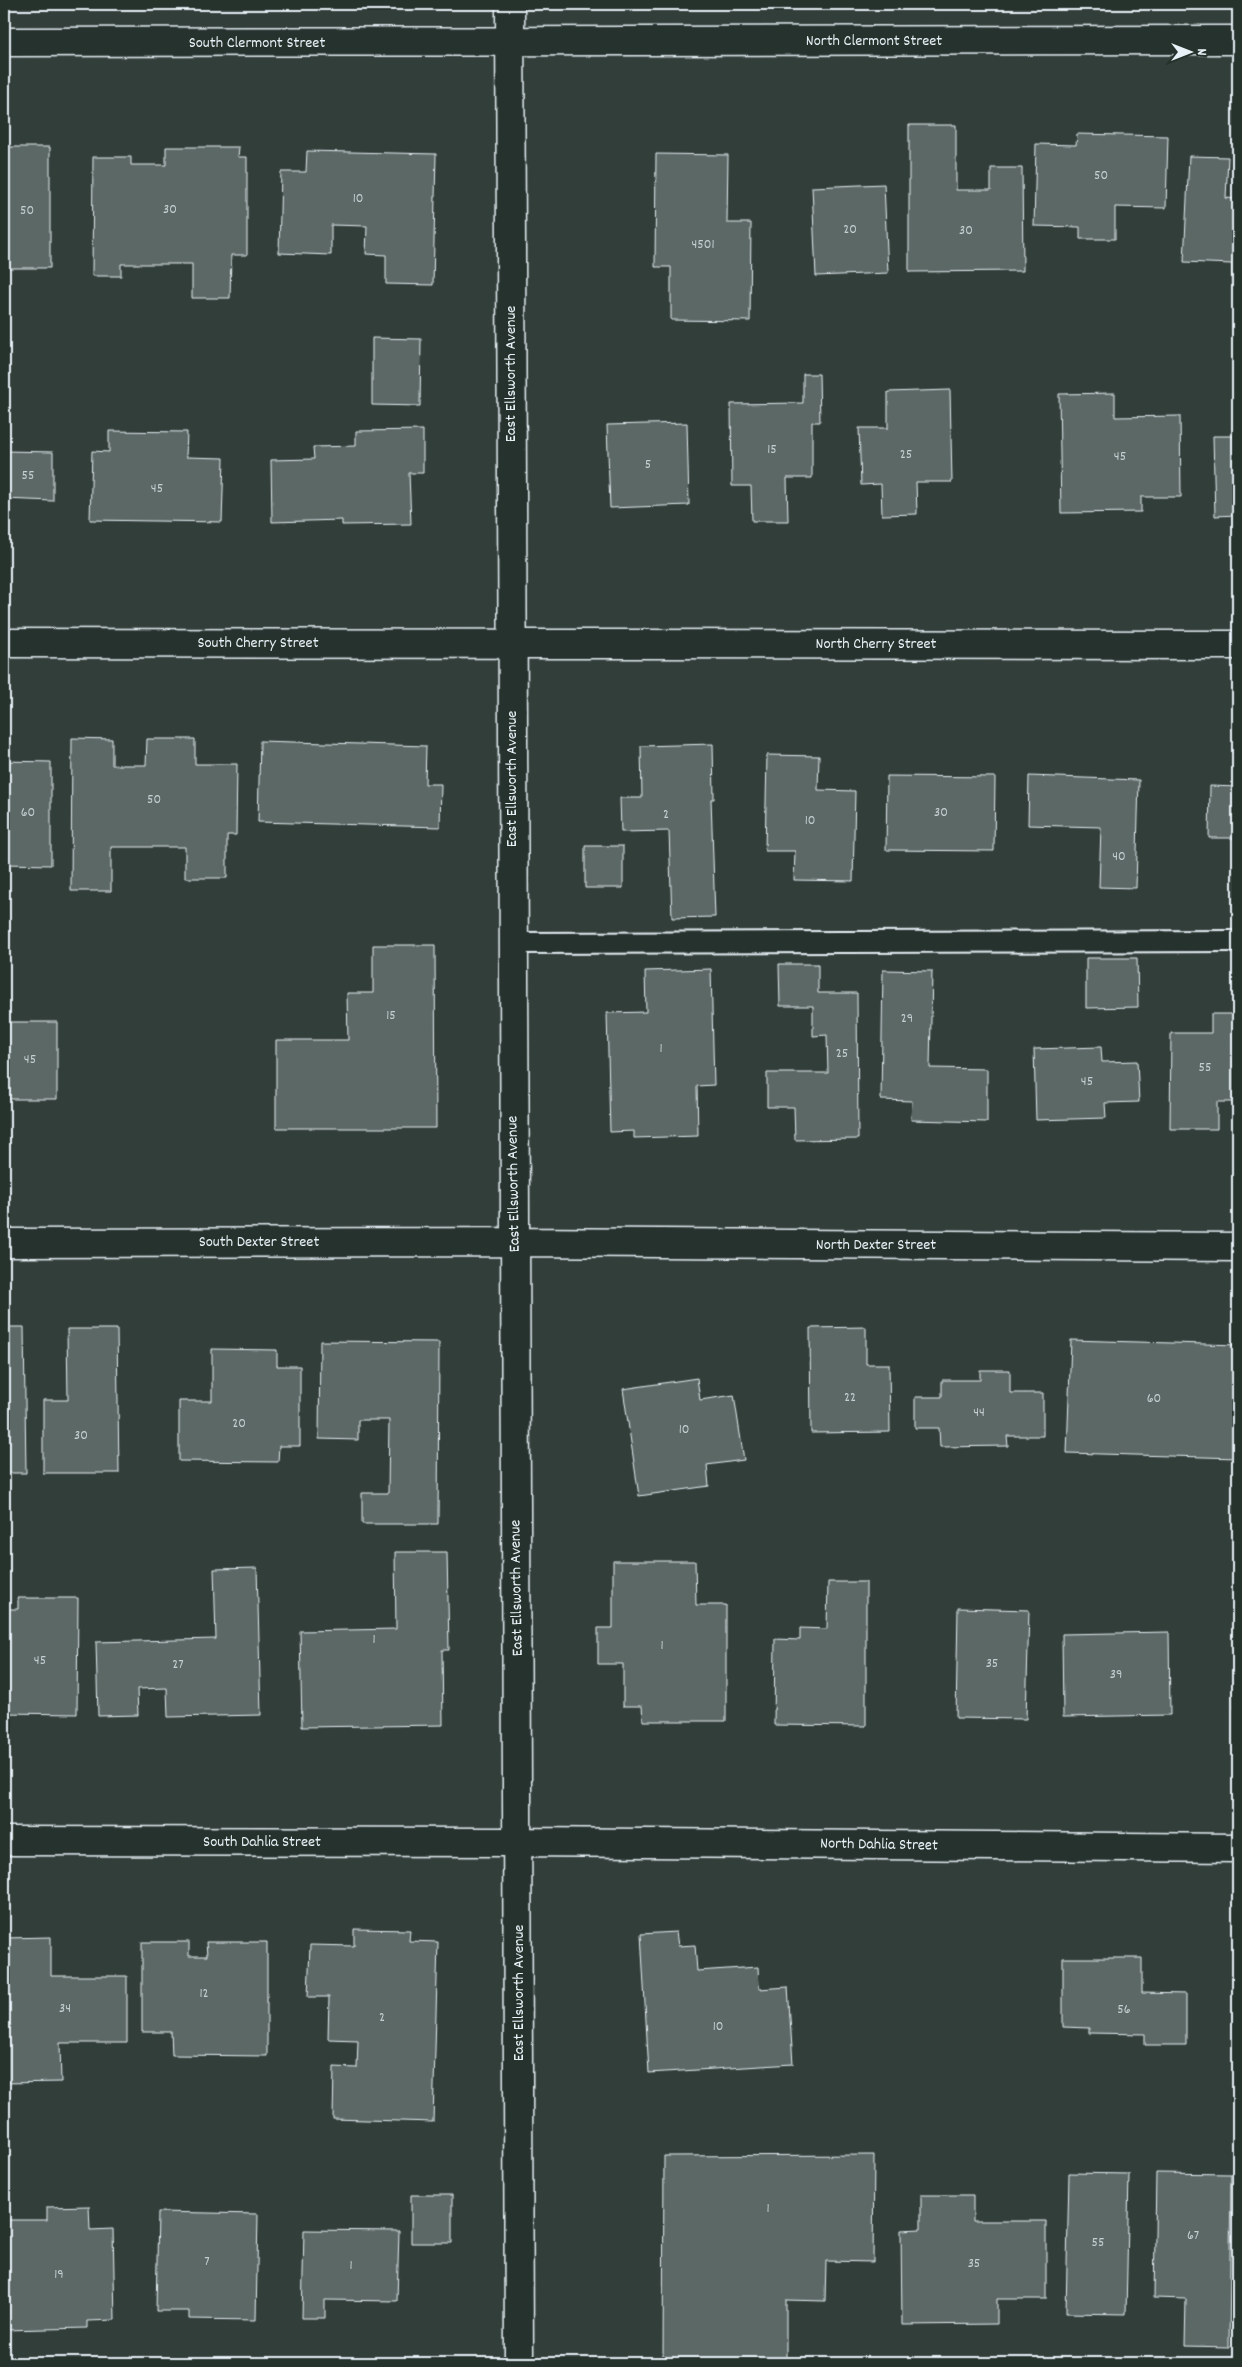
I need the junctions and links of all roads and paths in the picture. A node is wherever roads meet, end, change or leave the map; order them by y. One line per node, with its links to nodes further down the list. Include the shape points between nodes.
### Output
1 (510, 4): 4 (street, East Ellsworth Avenue)
2 (1238, 40): 4 (street, North Clermont Street)
3 (4, 42): 4 (street, South Clermont Street)
4 (510, 43): 6 (street, East Ellsworth Avenue)
5 (4, 643): 6 (street, South Cherry Street)
6 (513, 644): 7 (street, North Cherry Street); 9 (street, East Ellsworth Avenue)
7 (1238, 645)
8 (1238, 941): 9 (lane)
9 (512, 943): 10 (street, East Ellsworth Avenue)
10 (514, 1242): 11 (street, South Dexter Street); 12 (street, North Dexter Street); 14 (street, East Ellsworth Avenue)
11 (4, 1243)
12 (1238, 1247)
13 (4, 1841): 14 (street, South Dahlia Street)
14 (520, 1842): 15 (street, North Dahlia Street); 16 (street, East Ellsworth Avenue)
15 (1238, 1848)
16 (518, 2363)

